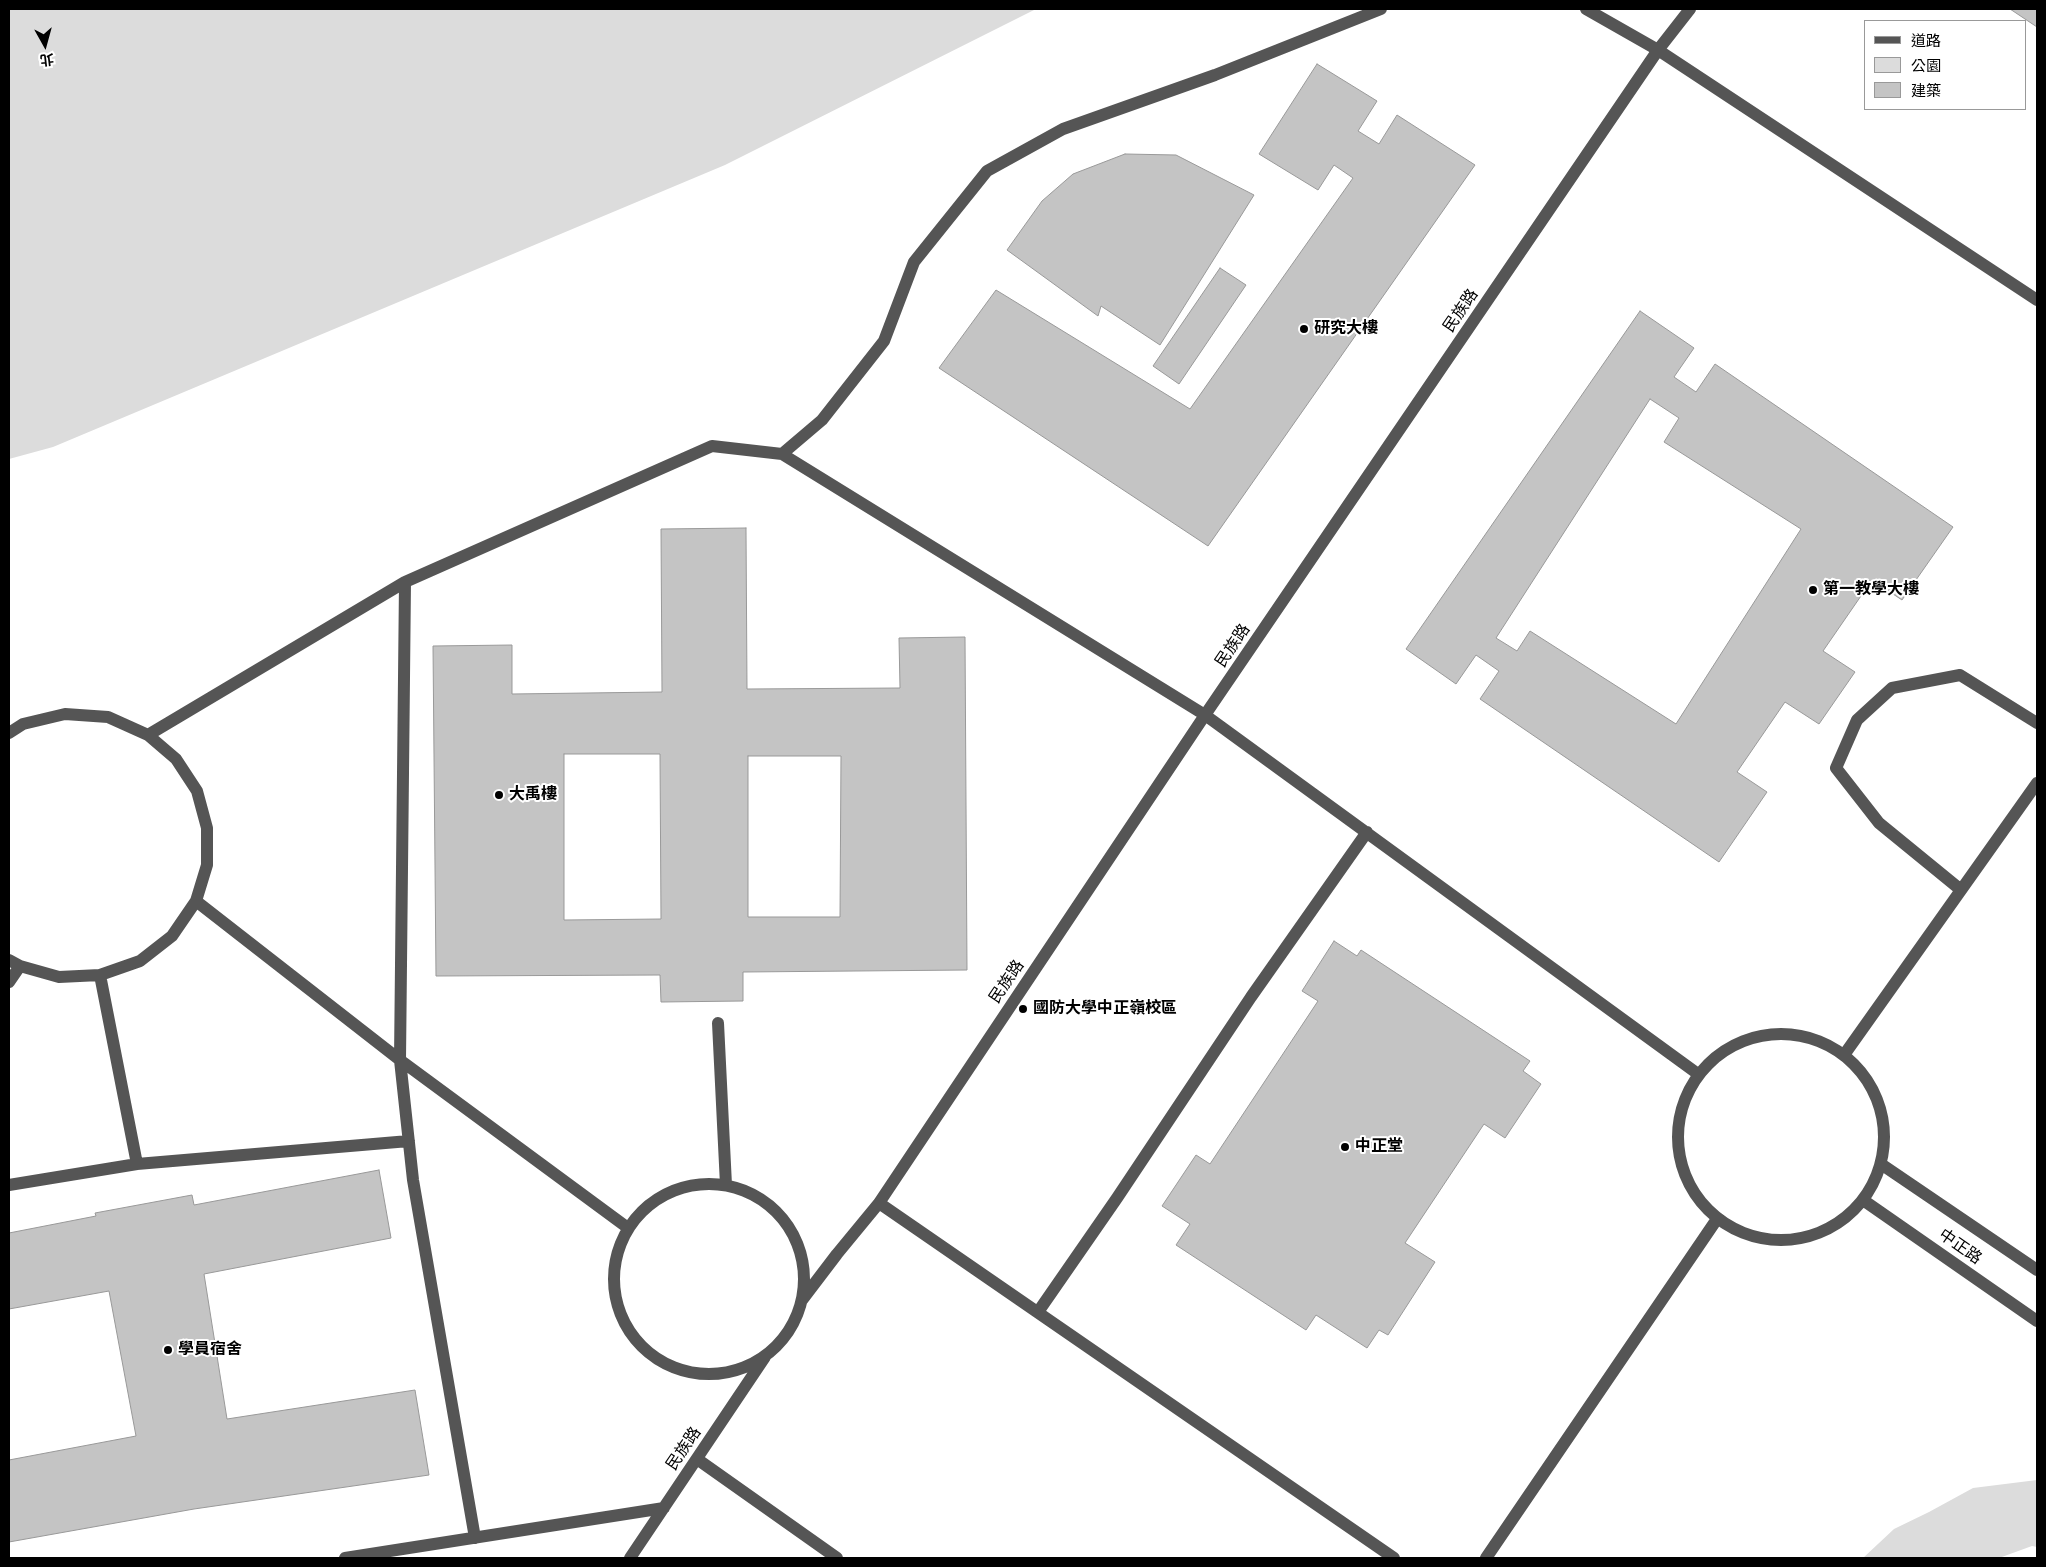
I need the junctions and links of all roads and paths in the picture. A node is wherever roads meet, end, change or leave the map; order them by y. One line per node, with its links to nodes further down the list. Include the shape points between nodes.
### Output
1 (1381, 9): 6 (lane, via 1215,75 1063,129 987,171 914,262 884,341 822,420)
2 (1586, 9): 4 (lane)
3 (1690, 9): 4 (lane, 民族路)
4 (1658, 50): 5 (lane); 8 (lane, 民族路)
5 (2037, 300)
6 (782, 454): 7 (lane, via 712,446); 8 (lane)
7 (405, 582): 11 (lane); 21 (lane)
8 (1205, 715): 13 (lane); 29 (lane, 民族路)
9 (2037, 723): 14 (lane, via 1960,675 1892,688 1857,720 1836,768 1879,823)
10 (9, 733): 11 (lane, via 23,724 65,714 108,717)
11 (148, 735): 15 (lane, via 176,759 197,791 207,828 207,865)
12 (2037, 783): 14 (lane)
13 (1367, 832): 22 (lane); 34 (lane)
14 (1961, 890): 20 (lane)
15 (196, 901): 17 (lane, via 172,936 140,961); 21 (lane)
16 (14, 962): 17 (lane, via 59,977); 18 (lane)
17 (100, 975): 24 (lane)
18 (9, 982)
19 (718, 1023): 27 (lane)
20 (1844, 1055): 22 (lane, via 1816,1039 1784,1033 1751,1037 1722,1051); 25 (lane, via 1865,1076 1880,1104 1885,1133)
21 (400, 1060): 23 (lane); 31 (lane)
22 (1698, 1074): 30 (lane, via 1683,1102 1677,1134 1681,1166 1695,1195)
23 (408, 1141): 24 (lane); 39 (lane)
24 (137, 1164): 26 (lane)
25 (1881, 1164): 28 (lane); 32 (lane, 中正路)
26 (9, 1184)
27 (726, 1185): 31 (lane, via 698,1184 670,1192 646,1207); 33 (lane, via 755,1195 779,1214 796,1240 804,1269)
28 (1863, 1200): 30 (lane, via 1840,1222 1810,1236 1778,1240 1746,1234); 35 (lane, 中正路)
29 (880, 1203): 33 (lane, 民族路); 34 (lane)
30 (1717, 1219): 44 (lane)
31 (628, 1228): 36 (lane, via 616,1258 614,1291 624,1322 643,1348 670,1366 702,1374 735,1370)
32 (2037, 1270)
33 (802, 1300): 36 (lane, via 782,1341)
34 (1038, 1312): 43 (lane)
35 (2037, 1321)
36 (764, 1357): 37 (lane, 民族路)
37 (697, 1459): 38 (lane, 民族路); 42 (lane)
38 (664, 1508): 39 (lane); 41 (lane, 民族路)
39 (475, 1538): 40 (lane)
40 (345, 1558)
41 (630, 1558)
42 (837, 1558)
43 (1394, 1558)
44 (1486, 1558)

